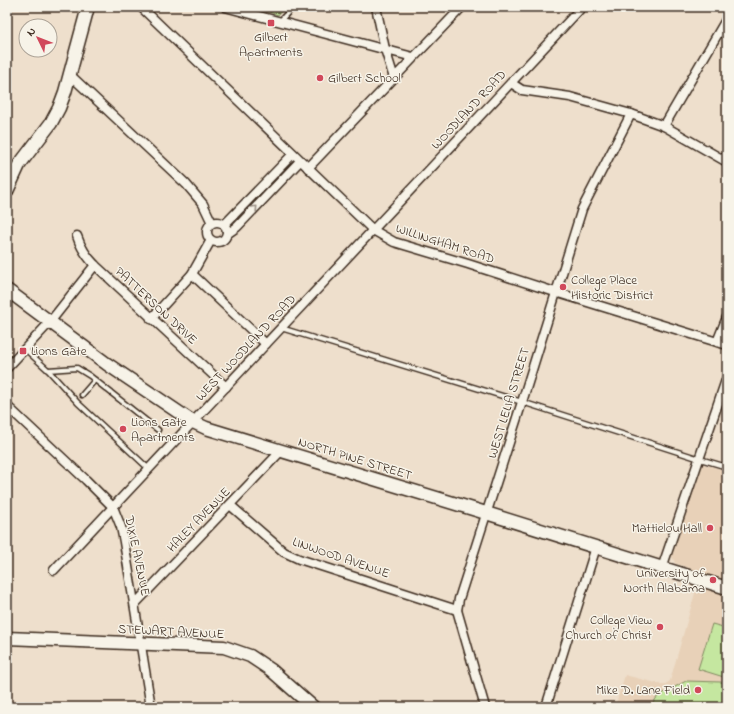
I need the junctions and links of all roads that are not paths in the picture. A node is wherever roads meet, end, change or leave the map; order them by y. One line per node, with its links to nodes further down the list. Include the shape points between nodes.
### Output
1 (88, 7): 12 (main road)
2 (141, 7): 17 (street, WILLINGHAM ROAD)
3 (225, 7): 9 (street)
4 (293, 7): 9 (lane)
5 (376, 7): 10 (street)
6 (462, 7): 11 (street)
7 (582, 7): 14 (street, WOODLAND ROAD)
8 (727, 18): 16 (street)
9 (280, 21): 10 (street)
10 (385, 50): 11 (street); 13 (street)
11 (413, 57): 13 (street)
12 (70, 74): 22 (main road, via 59,108 51,123 19,165); 24 (street, via 186,184 203,204)
13 (394, 78): 20 (street)
14 (511, 83): 15 (street, via 522,90 570,97); 26 (street, WOODLAND ROAD)
15 (631, 114): 16 (street); 33 (street, WEST LELIA STREET, via 582,209)
16 (664, 126): 19 (street)
17 (293, 154): 18 (street, WILLINGHAM ROAD); 21 (street)
18 (300, 161): 20 (street, WILLINGHAM ROAD); 23 (street)
19 (727, 162)
20 (308, 168): 26 (street, WILLINGHAM ROAD)
21 (259, 189): 23 (street); 25 (street)
22 (7, 191)
23 (267, 196): 27 (street, one-way to 23)
24 (212, 223): 25 (street); 29 (street, via 207,232)
25 (224, 225): 27 (street)
26 (373, 230): 33 (street, WILLINGHAM ROAD, via 394,242); 37 (street, WEST WOODLAND ROAD)
27 (227, 234): 29 (street, via 221,241)
28 (77, 236): 30 (street, PATTERSON DRIVE, via 81,248)
29 (211, 240): 31 (street)
30 (95, 266): 35 (street, PATTERSON DRIVE); 36 (street)
31 (192, 274): 35 (street); 39 (street)
32 (7, 290): 36 (main road, NORTH PINE STREET)
33 (555, 292): 38 (street, WILLINGHAM ROAD); 48 (street, WEST LELIA STREET)
34 (727, 317): 38 (street)
35 (152, 319): 46 (street, PATTERSON DRIVE)
36 (50, 322): 41 (street); 50 (main road, NORTH PINE STREET)
37 (281, 328): 39 (street, WEST WOODLAND ROAD); 48 (lane)
38 (718, 342): 40 (street, WILLINGHAM ROAD)
39 (266, 344): 46 (street, WEST WOODLAND ROAD)
40 (727, 345)
41 (25, 349): 42 (street); 43 (lane)
42 (7, 368)
43 (48, 370): 45 (lane, via 77,368); 55 (lane, via 78,403)
44 (727, 377): 53 (street)
45 (95, 380): 47 (lane); 51 (lane)
46 (226, 387): 50 (street, WEST WOODLAND ROAD)
47 (82, 395)
48 (522, 402): 53 (lane); 58 (street, WEST LELIA STREET)
49 (7, 406): 57 (street, DIXIE AVENUE)
50 (193, 422): 52 (main road, NORTH PINE STREET); 55 (street, WEST WOODLAND ROAD)
51 (158, 430)
52 (281, 452): 56 (street, HALEY AVENUE); 58 (main road, NORTH PINE STREET)
53 (700, 459): 54 (lane); 60 (street)
54 (727, 467)
55 (149, 469): 57 (street, WEST WOODLAND ROAD)
56 (230, 505): 63 (street, HALEY AVENUE); 64 (street, LINWOOD AVENUE, via 284,552 299,559)
57 (113, 507): 61 (street, WEST WOODLAND ROAD); 63 (street, DIXIE AVENUE, via 121,527)
58 (486, 513): 59 (main road, NORTH PINE STREET); 64 (street, WEST LELIA STREET)
59 (596, 547): 60 (main road, NORTH PINE STREET); 70 (street)
60 (662, 568): 62 (main road, NORTH PINE STREET)
61 (54, 570)
62 (727, 588)
63 (135, 604): 66 (street, DIXIE AVENUE)
64 (457, 610): 69 (street, WEST LELIA STREET)
65 (7, 638): 66 (main road, STEWART AVENUE)
66 (141, 644): 67 (street, DIXIE AVENUE); 68 (main road, STEWART AVENUE, via 224,647 250,656 271,670)
67 (151, 707)
68 (313, 707)
69 (485, 707)
70 (546, 707)

